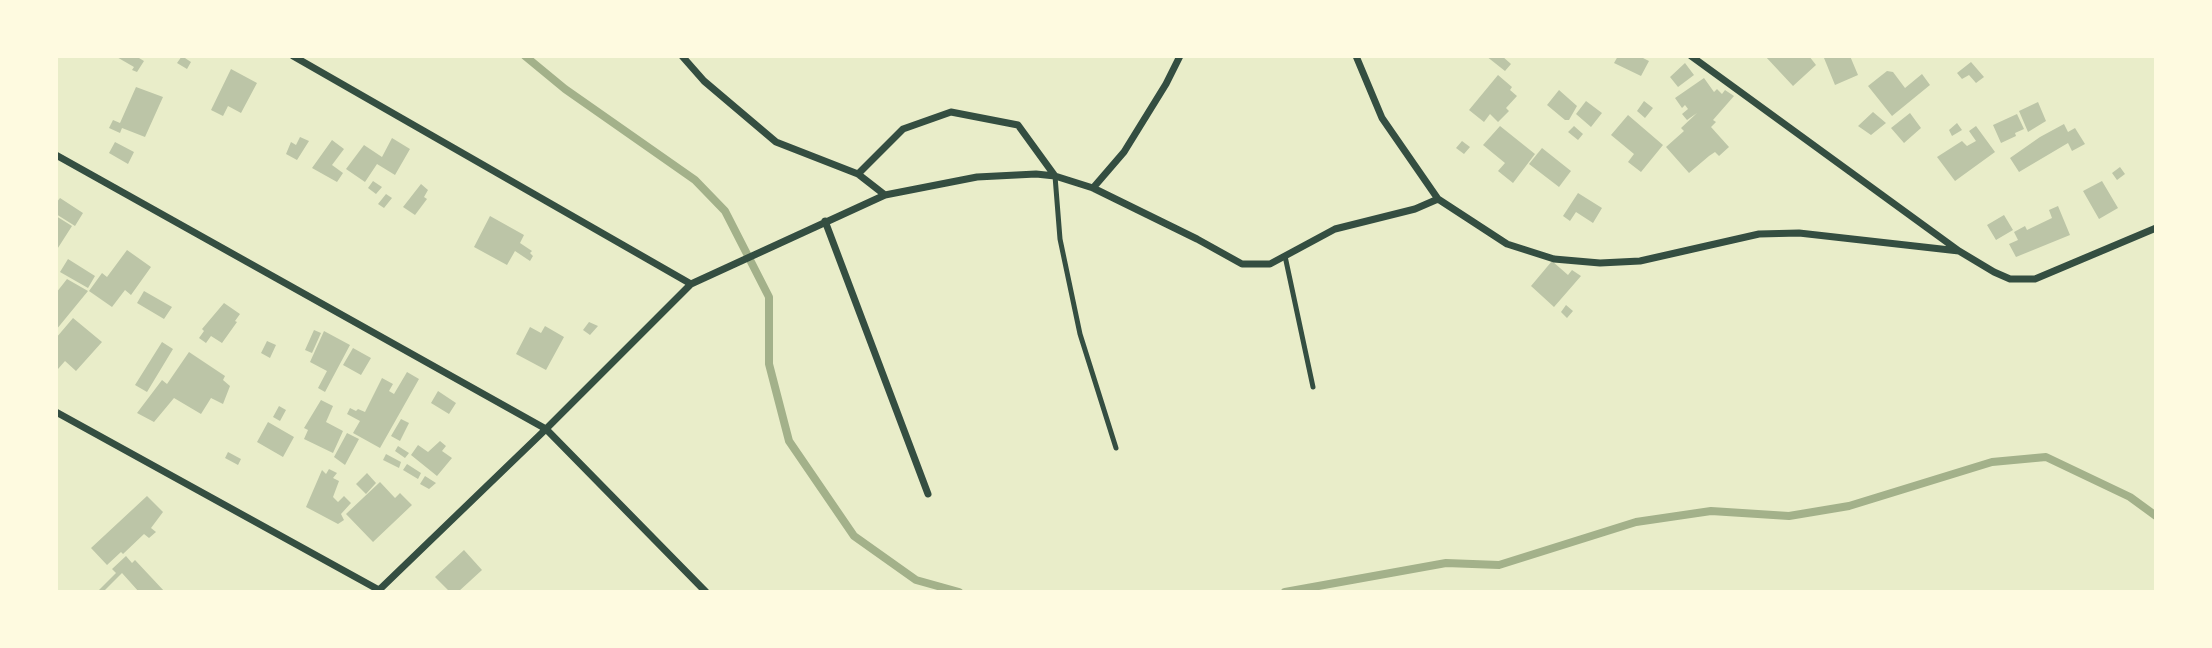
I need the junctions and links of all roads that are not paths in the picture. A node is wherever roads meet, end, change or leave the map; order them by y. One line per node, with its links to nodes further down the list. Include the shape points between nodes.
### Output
1 (293, 56): 16 (street)
2 (682, 56): 7 (street, via 704,81 776,142)
3 (1180, 56): 9 (street, via 1124,152)
4 (1356, 56): 11 (street, via 1382,118)
5 (1691, 56): 14 (street)
6 (56, 155): 19 (street)
7 (858, 174): 8 (street, via 903,129 951,112 1018,125); 10 (street)
8 (1055, 176): 9 (street); 10 (street, via 977,177); 20 (lane, via 1060,239 1080,334)
9 (1093, 188): 15 (street, via 1242,264 1270,264)
10 (885, 195): 12 (street)
11 (1438, 199): 14 (street, via 1507,244 1555,259 1640,261 1759,234 1799,233); 15 (street, via 1335,229)
12 (825, 222): 16 (street); 21 (street)
13 (2156, 228): 14 (street, via 2035,279 2010,279)
14 (1959, 251)
15 (1285, 256): 17 (lane)
16 (691, 284): 19 (street)
17 (1313, 387)
18 (56, 412): 22 (street)
19 (546, 429): 22 (street); 23 (street)
20 (1116, 449)
21 (928, 494)
22 (378, 591)
23 (706, 592)

